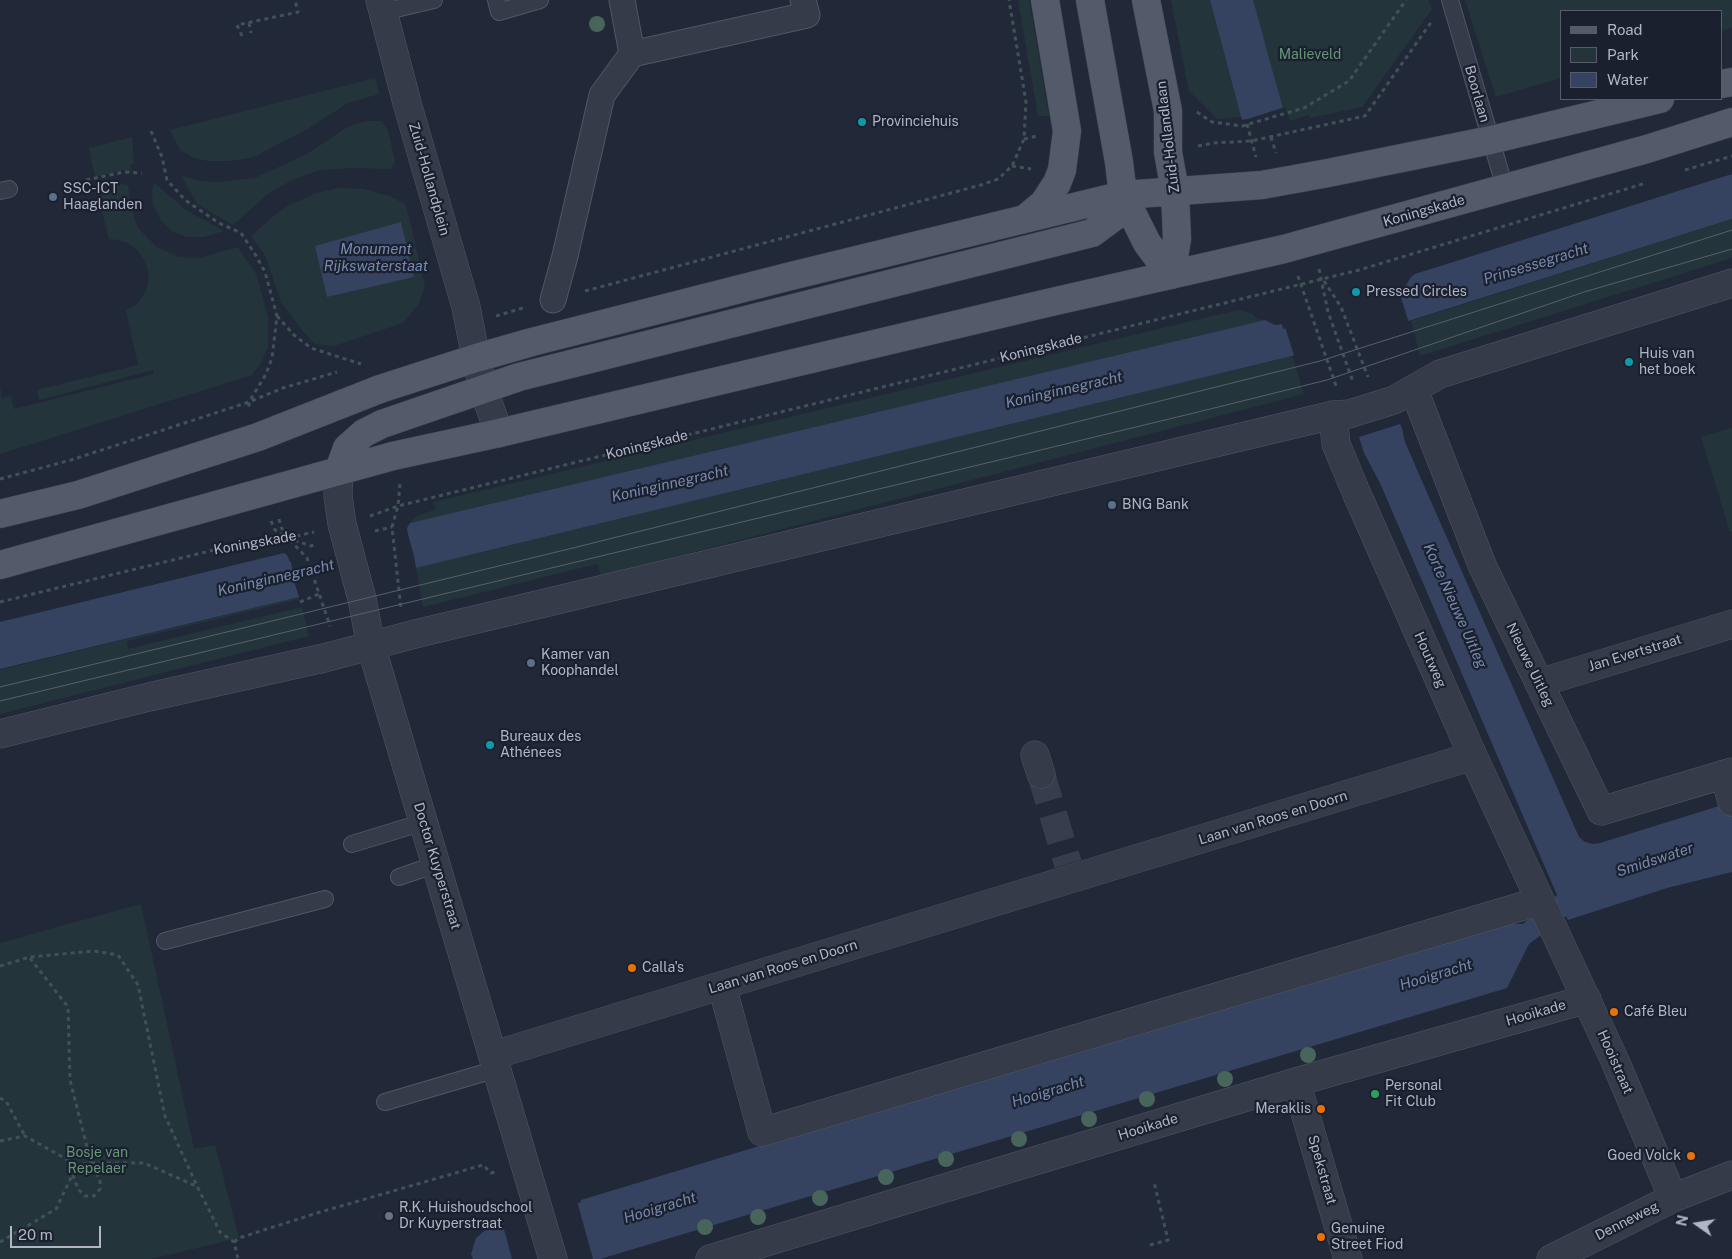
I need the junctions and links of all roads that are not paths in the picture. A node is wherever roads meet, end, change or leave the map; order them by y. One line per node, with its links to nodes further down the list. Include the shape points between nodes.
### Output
1 (434, 0): 10 (lane)
2 (496, 0): 3 (lane, via 499,12)
3 (540, 0)
4 (622, 0): 11 (street)
5 (803, 0): 11 (street, via 807,15)
6 (1046, 0): 18 (main road, via 1066,131 1062,170 1057,183 1044,203)
7 (1090, 0): 17 (main road, via 1120,162)
8 (1146, 0): 16 (main road, Zuid-Hollandlaan, via 1168,112 1168,152)
9 (1450, 0): 14 (lane, Boorlaan)
10 (382, 6): 22 (street, Zuid-Hollandplein, via 470,325)
11 (632, 54): 21 (street, via 602,95)
12 (1656, 100): 14 (main road)
13 (1732, 122): 15 (main road, Koningskade)
14 (1491, 140): 15 (lane, Boorlaan); 16 (main road, via 1262,185)
15 (1505, 188): 19 (main road, Koningskade, via 1284,249)
16 (1175, 191): 17 (main road); 19 (main road, Zuid-Hollandlaan, via 1177,239)
17 (1123, 195): 18 (main road); 19 (main road, via 1146,243); 23 (main road, via 1115,216 1092,233)
18 (1026, 218): 22 (main road)
19 (1171, 275): 25 (main road, Koningskade)
20 (1732, 283): 24 (street, via 1440,374)
21 (553, 300)
22 (476, 358): 23 (street); 27 (main road, via 380,388 258,438 78,495)
23 (484, 388): 25 (street); 26 (main road, via 364,433 347,448)
24 (1372, 406): 30 (street); 31 (street, Nieuwe Uitleg, via 1482,565); 33 (street, Houtweg, via 1336,444)
25 (499, 433): 26 (main road, Koningskade)
26 (339, 470): 28 (main road, Koningskade); 30 (street, Doctor Kuyperstraat, via 338,496)
27 (0, 514)
28 (0, 565)
29 (1732, 624): 31 (street, Jan Evertstraat)
30 (371, 646): 32 (street); 36 (street, Doctor Kuyperstraat)
31 (1539, 683): 34 (street, Nieuwe Uitleg, via 1601,811)
32 (0, 734)
33 (1472, 756): 41 (street, Houtweg); 44 (street, Laan van Roos en Doorn, via 1071,871)
34 (1728, 773): 35 (street)
35 (1732, 801)
36 (424, 822): 37 (lane); 38 (street, Doctor Kuyperstraat)
37 (352, 844)
38 (437, 864): 39 (lane); 46 (street, Doctor Kuyperstraat)
39 (399, 877)
40 (325, 899): 43 (lane)
41 (1541, 902): 42 (street, Houtweg); 44 (street, via 762,1132)
42 (1552, 929): 45 (street, Hooistraat)
43 (164, 941)
44 (722, 986): 46 (street, Laan van Roos en Doorn)
45 (1587, 999): 47 (street, Hooikade); 50 (street, Hooistraat)
46 (495, 1062): 48 (lane); 51 (street, Doctor Kuyperstraat)
47 (1296, 1082): 52 (street, Hooikade); 53 (street, Spekstraat)
48 (385, 1102)
49 (1732, 1175): 50 (street, Denneweg)
50 (1673, 1198): 54 (street, Denneweg)
51 (553, 1259)
52 (710, 1259)
53 (1348, 1259)
54 (1551, 1259)

